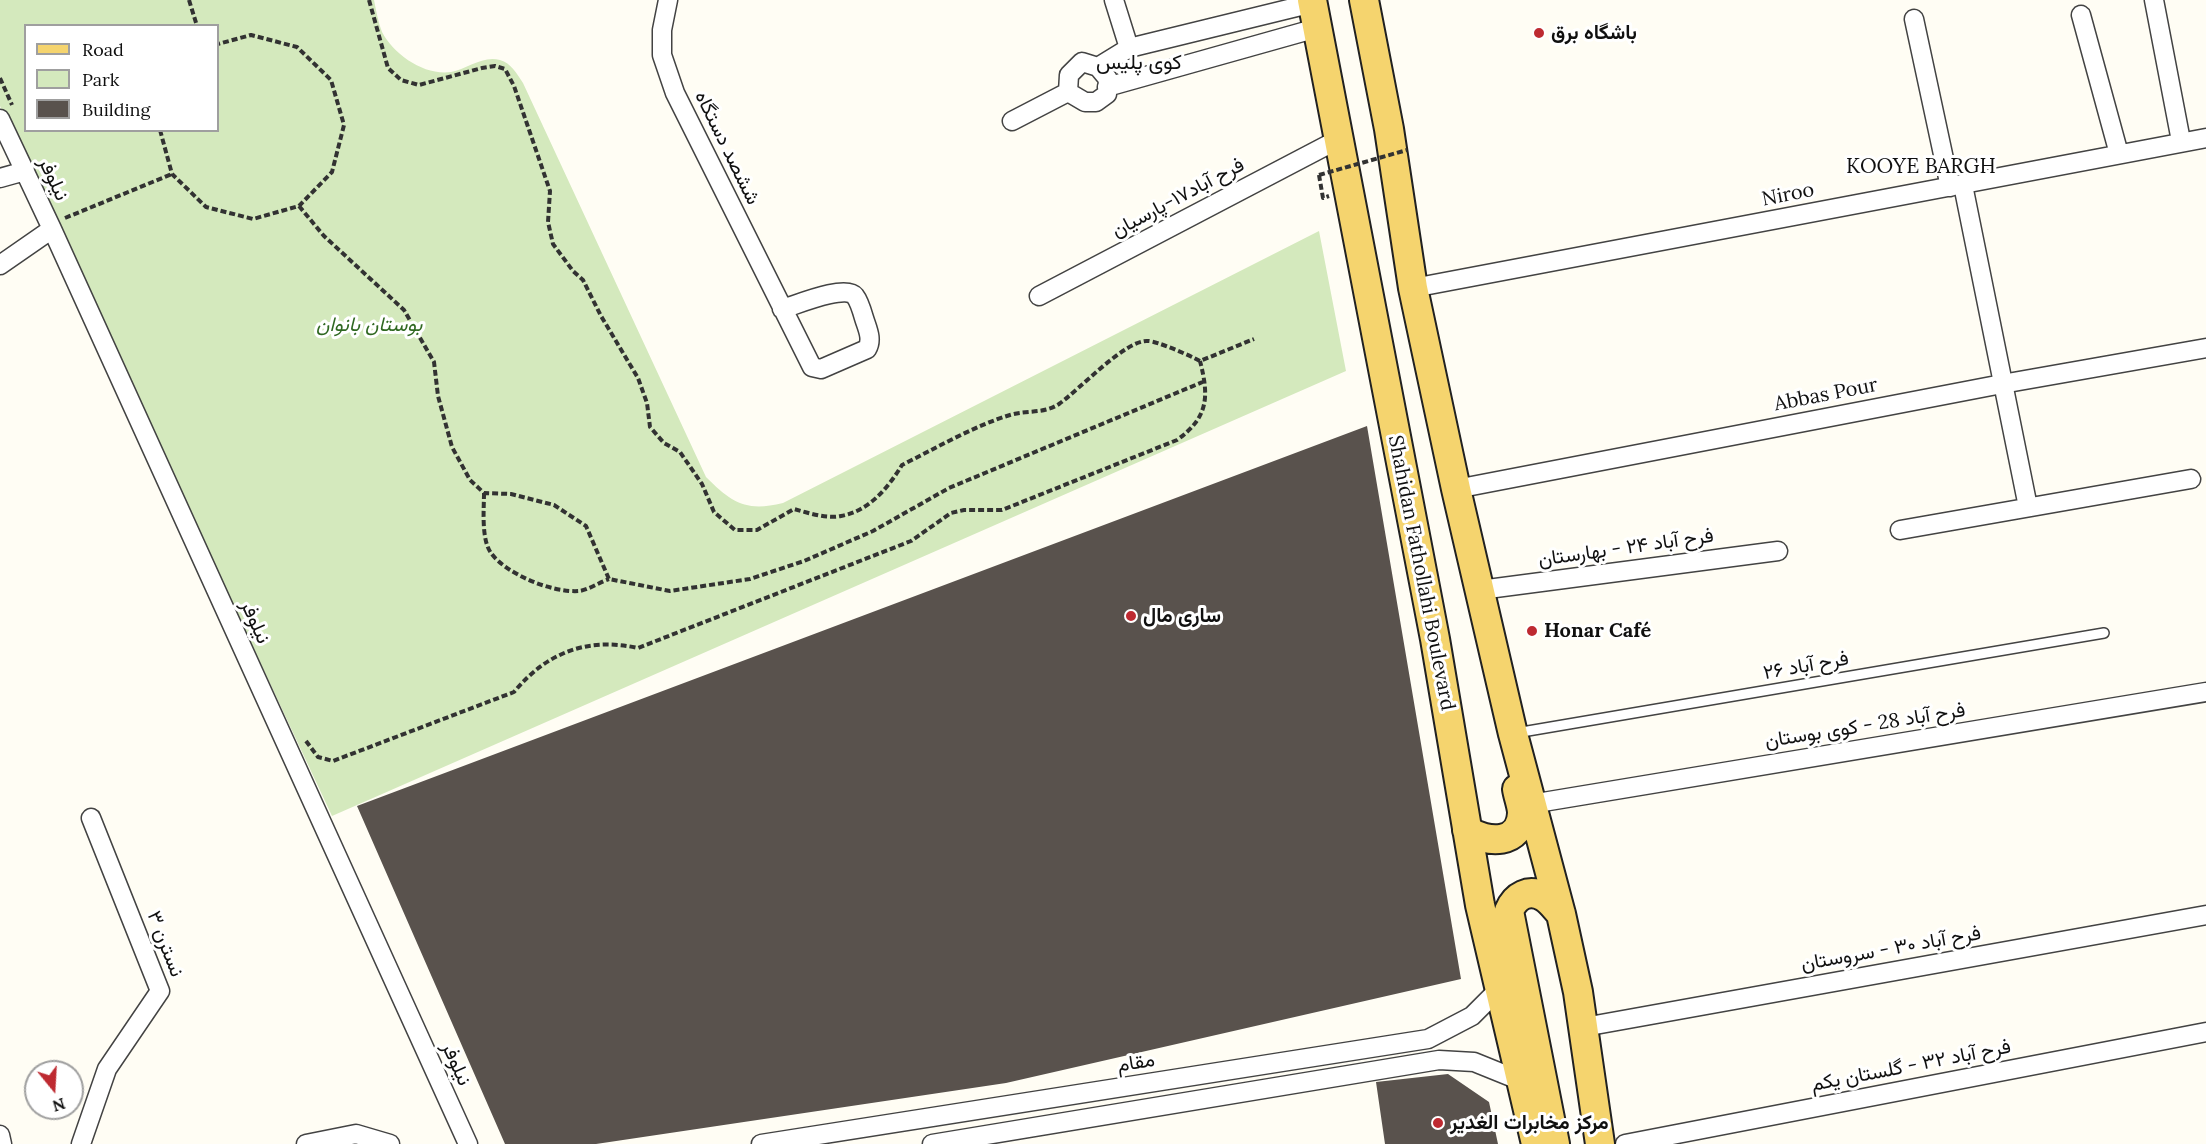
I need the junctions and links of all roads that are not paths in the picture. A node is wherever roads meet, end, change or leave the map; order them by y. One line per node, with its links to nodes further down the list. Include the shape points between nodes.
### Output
1 (668, 0): 25 (street, ششصد دستگاه, via 662,55 675,93)
2 (1114, 0): 8 (street)
3 (1364, 0): 23 (main road, via 1389,129)
4 (2154, 0): 16 (street)
5 (1314, 11): 8 (street); 10 (street); 15 (main road, Shahidan Fathollahi Boulevard)
6 (2081, 15): 17 (street)
7 (1914, 19): 20 (street)
8 (1129, 48): 9 (street)
9 (1098, 67): 10 (street, via 1108,79); 11 (street, via 1082,62 1069,75)
10 (1107, 87): 11 (street, via 1107,94 1096,102 1085,102)
11 (1068, 92): 13 (street)
12 (7, 114): 18 (street, نیلوفر)
13 (1012, 121)
14 (2206, 138): 16 (street, Niroo)
15 (1339, 139): 24 (street, فرح آباد۱۷-پارسیان); 40 (main road, Shahidan Fathollahi Boulevard, via 1433,627)
16 (2181, 141): 17 (street, Niroo)
17 (2119, 154): 20 (street, Niroo)
18 (25, 171): 19 (street); 21 (street, نیلوفر)
19 (0, 178)
20 (1957, 186): 23 (street, Niroo); 27 (street)
21 (52, 229): 22 (street); 55 (street, نیلوفر)
22 (0, 265)
23 (1413, 288): 29 (main road)
24 (1039, 296)
25 (782, 309): 25 (street, ششصد دستگاه, via 849,291 859,306 870,344 867,349 816,369)
26 (2206, 348): 27 (street, Abbas Pour)
27 (2002, 384): 29 (street, Abbas Pour); 30 (street)
28 (2191, 479): 30 (street)
29 (1456, 489): 33 (main road)
30 (2028, 507): 31 (street)
31 (1900, 530)
32 (1778, 551): 33 (street, فرح آباد ۲۴ - بهارستان)
33 (1480, 590): 35 (main road)
34 (2104, 633): 37 (lane, فرح آباد ۲۶)
35 (1497, 663): 37 (main road); 40 (main road, via 1496,688 1522,813 1510,837 1483,839)
36 (2206, 692): 38 (street, فرح آباد 28 - کوی بوستان)
37 (1514, 734): 38 (main road)
38 (1531, 804): 41 (main road)
39 (91, 818): 52 (street, نسترن ۳, via 160,991 107,1069)
40 (1467, 830): 43 (main road, Shahidan Fathollahi Boulevard, via 1480,905)
41 (1561, 914): 44 (main road); 59 (main road, via 1536,893 1513,900 1509,911)
42 (2206, 915): 44 (street, فرح آباد ۳۰ - سروستان)
43 (1501, 987): 46 (main road, Shahidan Fathollahi Boulevard); 47 (street, مقام, via 1472,1016 1428,1039)
44 (1584, 1027): 60 (main road)
45 (2206, 1032): 61 (street, فرح آباد ۳۲ - گلستان یکم)
46 (1521, 1081): 50 (street, via 1474,1062 1438,1060); 58 (main road, Shahidan Fathollahi Boulevard)
47 (954, 1115): 50 (street); 56 (street, مقام)
48 (0, 1135): 51 (street)
49 (356, 1139): 53 (street); 54 (street)
50 (958, 1142): 57 (street)
51 (2, 1144)
52 (81, 1144)
53 (306, 1144)
54 (390, 1144)
55 (468, 1144)
56 (761, 1144)
57 (932, 1144)
58 (1536, 1144)
59 (1555, 1144)
60 (1600, 1144)
61 (1625, 1144)

